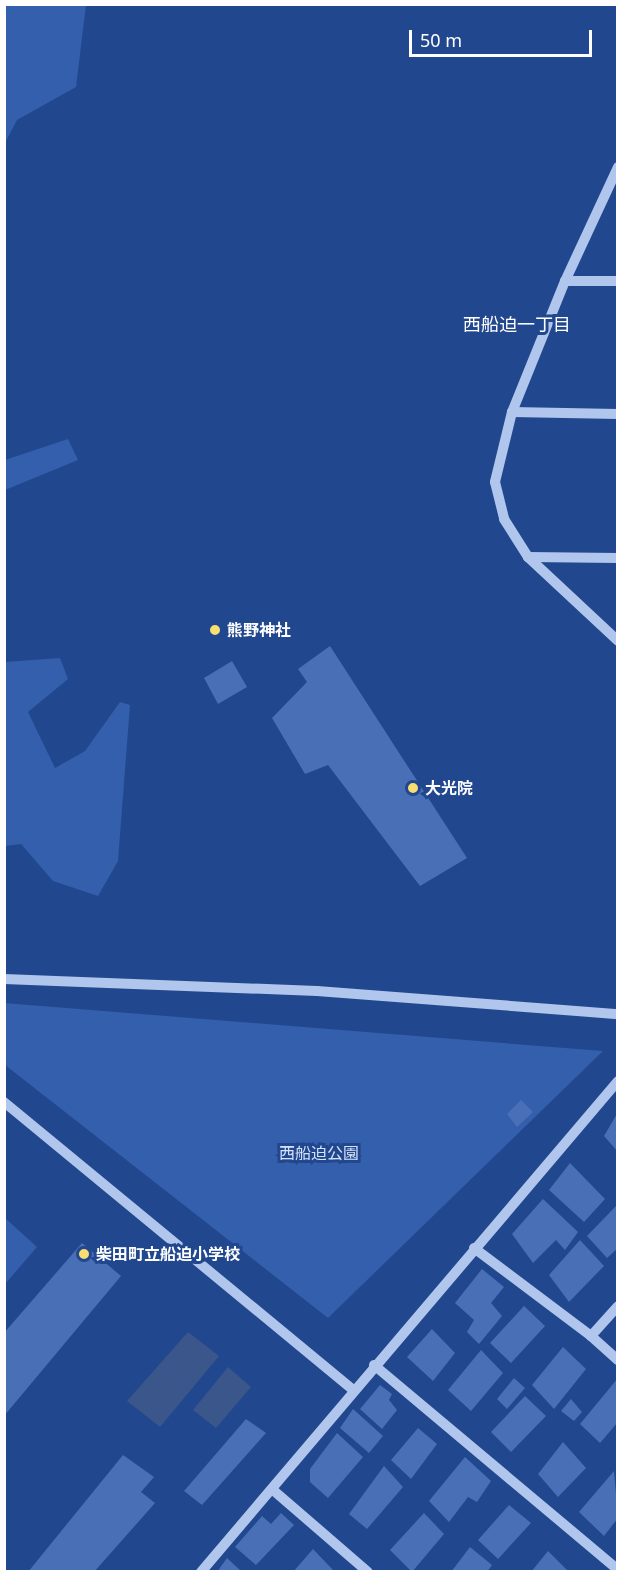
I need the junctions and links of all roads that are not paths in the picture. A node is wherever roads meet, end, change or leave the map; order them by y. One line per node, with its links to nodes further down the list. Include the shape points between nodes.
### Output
1 (618, 166): 2 (street)
2 (565, 281): 3 (street); 4 (street)
3 (618, 281)
4 (512, 412): 5 (street); 6 (street, via 495,482 504,519)
5 (618, 414)
6 (528, 557): 7 (street); 8 (street)
7 (618, 558)
8 (618, 641)
9 (4, 979): 10 (street, via 317,991)
10 (618, 1014)
11 (618, 1081): 13 (street)
12 (4, 1102): 18 (street)
13 (474, 1248): 15 (street); 17 (street)
14 (618, 1306): 15 (street)
15 (591, 1336): 16 (street)
16 (618, 1360)
17 (374, 1365): 18 (street); 20 (street)
18 (354, 1390): 19 (street)
19 (273, 1490): 21 (street); 22 (street)
20 (618, 1570)
21 (201, 1572)
22 (369, 1572)

